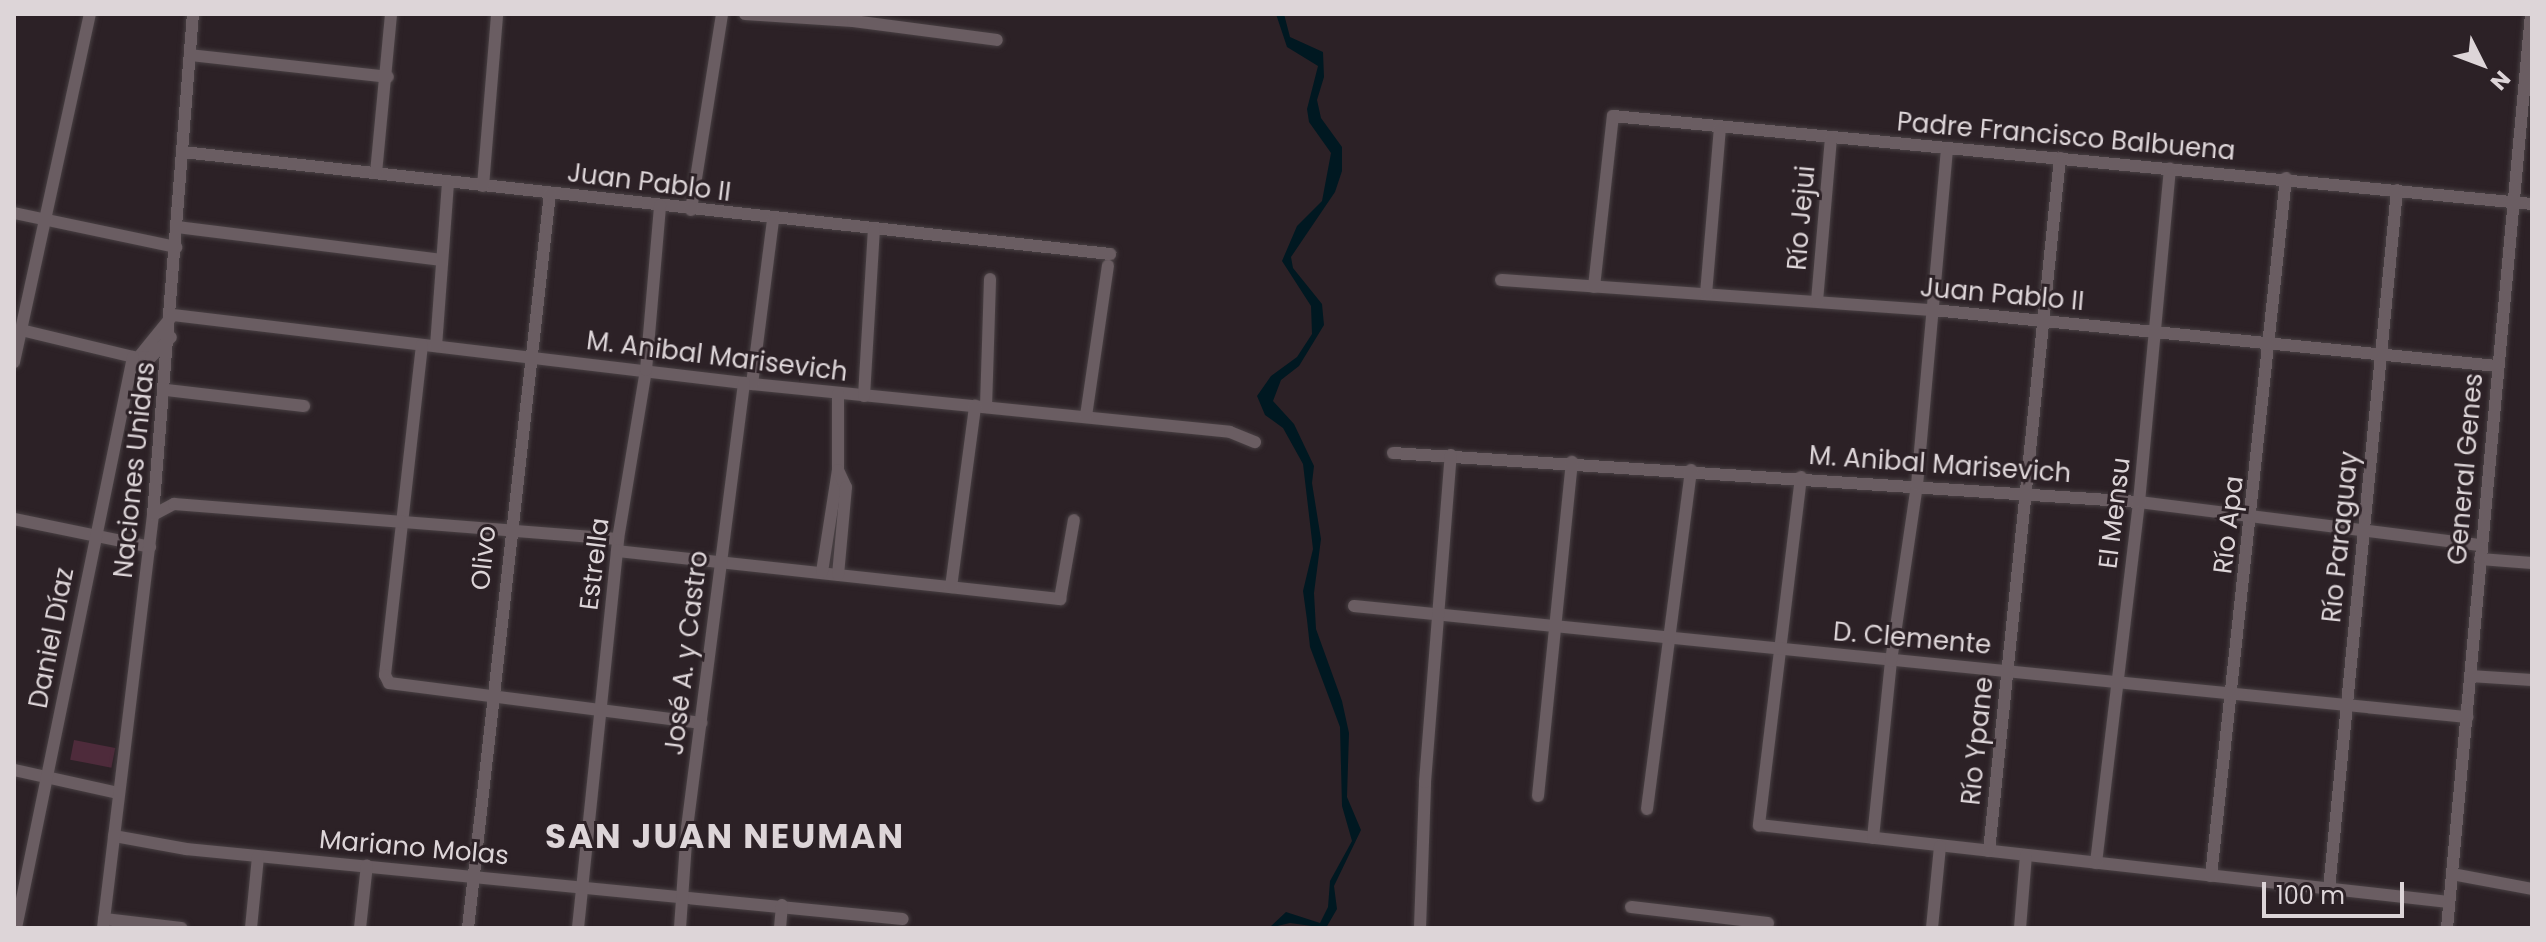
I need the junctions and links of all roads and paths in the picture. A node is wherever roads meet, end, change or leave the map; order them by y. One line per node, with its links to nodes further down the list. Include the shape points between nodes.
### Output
1 (90, 14): 28 (street)
2 (193, 14): 9 (street, Naciones Unidas)
3 (391, 14): 10 (street)
4 (497, 14): 20 (street)
5 (722, 14): 26 (street)
6 (745, 14): 8 (street, via 853,21)
7 (2531, 14): 23 (street, General Genes)
8 (997, 40)
9 (190, 55): 10 (street); 14 (street, Naciones Unidas)
10 (388, 77): 17 (street)
11 (1720, 128): 12 (street, Padre Francisco Balbuena); 36 (street, Padre Francisco Balbuena, via 1613,116); 37 (street)
12 (1831, 138): 13 (street, Padre Francisco Balbuena); 38 (street, Río Jejui)
13 (1947, 148): 15 (street, Padre Francisco Balbuena); 39 (street)
14 (183, 152): 17 (street, Juan Pablo II); 30 (street, Naciones Unidas)
15 (2060, 158): 16 (street, Padre Francisco Balbuena); 41 (street, Río Ypane)
16 (2170, 168): 18 (street, Padre Francisco Balbuena); 43 (street, El Mensu)
17 (376, 173): 19 (street, Juan Pablo II)
18 (2286, 178): 21 (street, Padre Francisco Balbuena); 45 (street, Río Apa)
19 (448, 182): 20 (street, Juan Pablo II); 33 (street)
20 (483, 186): 22 (street, Juan Pablo II)
21 (2397, 190): 23 (street, Padre Francisco Balbuena); 47 (street, Río Paraguay)
22 (550, 194): 25 (street, Juan Pablo II); 49 (street, Olivo)
23 (2516, 203): 24 (street, Padre Francisco Balbuena); 51 (street, General Genes)
24 (2532, 204)
25 (660, 206): 26 (street, Juan Pablo II); 52 (street, Estrella)
26 (691, 210): 29 (street, Juan Pablo II)
27 (14, 213): 28 (street)
28 (46, 220): 32 (street); 42 (street)
29 (773, 220): 31 (street, Juan Pablo II); 53 (street, José A. y Castro)
30 (177, 227): 32 (street, Naciones Unidas); 33 (street)
31 (874, 229): 56 (street); 59 (street, Juan Pablo II, via 1109,260)
32 (176, 247): 40 (street, Naciones Unidas)
33 (442, 260): 46 (street)
34 (990, 279): 58 (street)
35 (1501, 280): 36 (street, Juan Pablo II)
36 (1594, 287): 37 (street, Juan Pablo II)
37 (1706, 294): 38 (street, Juan Pablo II)
38 (1817, 301): 39 (street, Juan Pablo II)
39 (1933, 310): 41 (street, Juan Pablo II); 67 (street)
40 (173, 315): 44 (street, Naciones Unidas); 46 (street, M. Anibal Marisevich); 48 (street)
41 (2044, 320): 43 (street, Juan Pablo II); 68 (street, Río Ypane)
42 (21, 330): 48 (street); 50 (street)
43 (2156, 332): 45 (street, Juan Pablo II); 69 (street, El Mensu)
44 (171, 337): 48 (street, via 151,357); 54 (street, Naciones Unidas)
45 (2271, 342): 47 (street, Juan Pablo II); 70 (street, Río Apa)
46 (429, 346): 49 (street, M. Anibal Marisevich); 73 (street)
47 (2381, 353): 51 (street, Juan Pablo II); 76 (street, Río Paraguay)
48 (135, 357): 77 (street, Daniel Díaz)
49 (531, 358): 52 (street, M. Anibal Marisevich); 75 (street, Olivo)
50 (14, 362)
51 (2497, 366): 79 (street, General Genes)
52 (646, 370): 53 (street, M. Anibal Marisevich); 78 (street, Estrella)
53 (748, 384): 55 (street, M. Anibal Marisevich); 82 (street, José A. y Castro)
54 (166, 390): 57 (street); 71 (street, Naciones Unidas)
55 (838, 394): 56 (street, M. Anibal Marisevich); 64 (street)
56 (864, 396): 58 (street, M. Anibal Marisevich)
57 (304, 406)
58 (981, 406): 59 (street, M. Anibal Marisevich); 86 (street)
59 (1086, 416): 60 (street, M. Anibal Marisevich, via 1230,432)
60 (1255, 442)
61 (1393, 453): 62 (street, M. Anibal Marisevich)
62 (1451, 455): 63 (street, M. Anibal Marisevich); 88 (street)
63 (1572, 462): 65 (street, M. Anibal Marisevich); 89 (street)
64 (838, 470): 84 (street); 85 (street, via 846,487)
65 (1691, 470): 66 (street, M. Anibal Marisevich); 90 (street)
66 (1801, 477): 67 (street, M. Anibal Marisevich); 91 (street)
67 (1917, 485): 68 (street, M. Anibal Marisevich); 92 (street)
68 (2026, 493): 69 (street, M. Anibal Marisevich); 93 (street, Río Ypane)
69 (2139, 502): 70 (street, M. Anibal Marisevich); 96 (street, El Mensu)
70 (2253, 514): 76 (street, M. Anibal Marisevich); 98 (street, Río Apa)
71 (153, 515): 73 (street, via 174,504); 80 (street, Naciones Unidas)
72 (14, 519): 77 (street)
73 (401, 519): 75 (street); 97 (street, via 385,675 389,683)
74 (1074, 520): 86 (street, via 1060,599)
75 (509, 528): 78 (street); 97 (street, Olivo)
76 (2365, 529): 79 (street, M. Anibal Marisevich); 99 (street, Río Paraguay)
77 (95, 536): 80 (street); 104 (street, Daniel Díaz)
78 (618, 545): 82 (street); 100 (street, Estrella)
79 (2481, 545): 81 (street, General Genes)
80 (150, 547): 105 (street, Naciones Unidas)
81 (2480, 559): 83 (street); 94 (street, General Genes)
82 (719, 562): 84 (street); 102 (street, José A. y Castro)
83 (2532, 563)
84 (822, 572): 85 (street)
85 (838, 575): 86 (street)
86 (951, 587)
87 (1354, 606): 88 (street, D. Clemente)
88 (1439, 614): 89 (street, D. Clemente); 138 (street)
89 (1555, 626): 90 (street, D. Clemente); 106 (street)
90 (1669, 638): 91 (street, D. Clemente); 107 (street)
91 (1780, 649): 92 (street, D. Clemente); 109 (street, via 1759,825)
92 (1891, 661): 93 (street, D. Clemente); 109 (street)
93 (2007, 668): 96 (street, D. Clemente); 111 (street, Río Ypane)
94 (2470, 676): 95 (street); 101 (street, General Genes)
95 (2532, 680)
96 (2116, 681): 98 (street, D. Clemente); 114 (street, El Mensu)
97 (493, 693): 100 (street); 117 (street, Olivo)
98 (2231, 693): 99 (street, D. Clemente); 118 (street, Río Apa)
99 (2345, 705): 101 (street, D. Clemente); 120 (street, Río Paraguay)
100 (601, 707): 102 (street); 119 (street, Estrella)
101 (2467, 717): 116 (street, General Genes)
102 (701, 723): 122 (street, José A. y Castro)
103 (14, 770): 104 (street)
104 (47, 777): 105 (street); 130 (street, Daniel Díaz)
105 (118, 793): 108 (street, Naciones Unidas)
106 (1538, 796)
107 (1647, 809)
108 (114, 836): 113 (street, Mariano Molas); 129 (street, Naciones Unidas)
109 (1873, 838): 110 (street)
110 (1940, 846): 111 (street); 139 (street)
111 (1989, 851): 112 (street)
112 (2026, 855): 114 (street); 140 (street)
113 (258, 856): 115 (street, Mariano Molas); 132 (street)
114 (2096, 863): 118 (street)
115 (367, 865): 117 (street, Mariano Molas); 133 (street)
116 (2452, 874): 121 (street); 123 (street, General Genes)
117 (473, 875): 119 (street, Mariano Molas); 134 (street, Olivo)
118 (2211, 876): 120 (street)
119 (583, 887): 122 (street, Mariano Molas); 135 (street, Estrella)
120 (2329, 889): 123 (street)
121 (2532, 889)
122 (683, 895): 124 (street, Mariano Molas); 136 (street, José A. y Castro)
123 (2449, 902): 141 (street, General Genes)
124 (782, 905): 126 (street, Mariano Molas); 137 (street)
125 (1631, 907): 127 (street)
126 (903, 919)
127 (1718, 923): 128 (street)
128 (1768, 923)
129 (104, 924): 131 (street)
130 (16, 928)
131 (181, 928)
132 (251, 928)
133 (360, 928)
134 (468, 928)
135 (578, 928)
136 (680, 928)
137 (780, 928)
138 (1420, 928)
139 (1932, 928)
140 (2020, 928)
141 (2447, 928)

